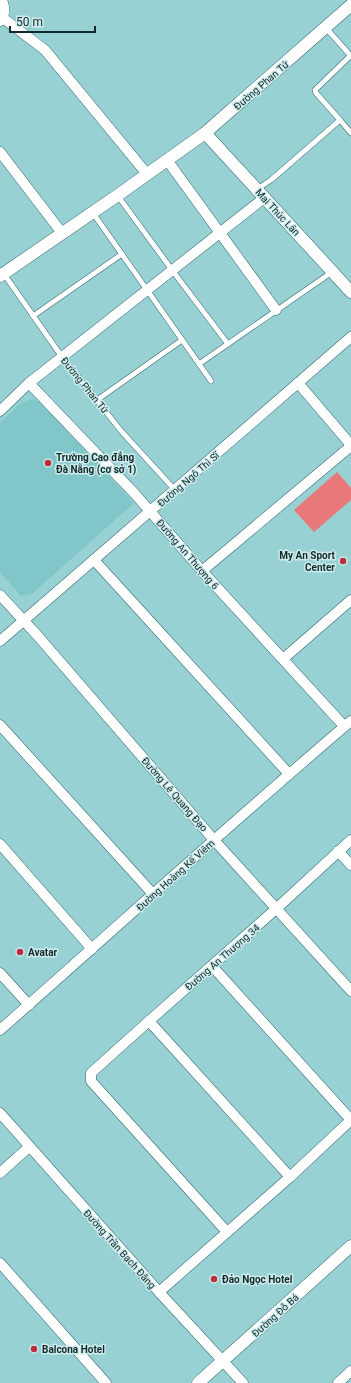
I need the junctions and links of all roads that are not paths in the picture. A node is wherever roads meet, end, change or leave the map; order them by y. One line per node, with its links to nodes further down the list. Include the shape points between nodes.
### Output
1 (2, 0): 3 (street, via 5,10)
2 (351, 5): 4 (street, Đường Phan Tứ)
3 (1, 19): 11 (street, via 45,50)
4 (326, 28): 5 (lane); 8 (street, Đường Phan Tứ)
5 (351, 56): 6 (lane, via 315,90)
6 (340, 120): 7 (lane); 12 (lane, via 271,180)
7 (351, 132)
8 (205, 133): 10 (street, Đường Phan Tứ); 12 (street, Mai Thúc Lân)
9 (0, 152): 16 (street)
10 (167, 160): 11 (street, Đường Phan Tứ); 15 (street)
11 (147, 174): 13 (street, Đường Phan Tứ)
12 (261, 194): 15 (street); 19 (street, Mai Thúc Lân)
13 (118, 195): 14 (street, Đường Phan Tứ); 18 (lane)
14 (92, 212): 16 (street, Đường Phan Tứ); 17 (lane)
15 (220, 232): 18 (street); 23 (street)
16 (62, 233): 20 (street, Đường Phan Tứ)
17 (122, 254): 21 (lane); 24 (lane)
18 (172, 270): 21 (street); 27 (lane)
19 (332, 272): 22 (street, Mai Thúc Lân); 23 (lane)
20 (2, 274): 24 (lane, Đường Phan Tứ)
21 (146, 290): 26 (lane); 28 (street)
22 (351, 292)
23 (276, 310): 27 (lane)
24 (34, 316): 28 (lane, Đường Phan Tứ)
25 (351, 337): 32 (street, Đường Ngô Thì Sĩ)
26 (182, 340): 29 (lane); 33 (lane)
27 (228, 344): 29 (lane)
28 (62, 357): 31 (street); 33 (lane, Đường Phan Tứ)
29 (199, 364): 30 (lane)
30 (211, 381)
31 (29, 383): 34 (street); 37 (street, Đường An Thượng 6)
32 (298, 383): 35 (street); 36 (street, Đường Ngô Thì Sĩ)
33 (97, 400): 36 (lane, Đường Phan Tứ, via 122,432)
34 (0, 411)
35 (351, 446): 39 (street)
36 (175, 490): 37 (street, Đường Ngô Thì Sĩ)
37 (151, 511): 38 (street, Đường Ngô Thì Sĩ); 39 (street, Đường An Thượng 6)
38 (94, 560): 42 (street, Đường Ngô Thì Sĩ); 47 (street)
39 (202, 571): 44 (street, Đường An Thượng 6)
40 (0, 595): 42 (street, Đường Lê Quang Đạo)
41 (351, 600): 44 (street)
42 (24, 620): 43 (street, Đường Ngô Thì Sĩ); 48 (street, Đường Lê Quang Đạo)
43 (0, 641)
44 (283, 659): 45 (street, Đường An Thượng 6)
45 (348, 724): 47 (street, Đường Hoàng Kế Viêm)
46 (0, 725): 53 (street)
47 (289, 774): 48 (street, Đường Hoàng Kế Viêm)
48 (214, 840): 53 (street, Đường Hoàng Kế Viêm); 54 (street, Đường Lê Quang Đạo)
49 (351, 840): 51 (street, Đường An Thượng 34)
50 (0, 844): 55 (street)
51 (338, 851): 52 (street); 54 (street, Đường An Thượng 34)
52 (351, 866)
53 (153, 894): 55 (street, Đường Hoàng Kế Viêm)
54 (276, 910): 56 (street, Đường An Thượng 34); 58 (street, Đường Lê Quang Đạo)
55 (92, 948): 59 (street, Đường Hoàng Kế Viêm)
56 (212, 966): 60 (street, Đường An Thượng 34); 63 (street)
57 (0, 973): 59 (street)
58 (351, 992)
59 (29, 1005): 61 (street, Đường Hoàng Kế Viêm)
60 (148, 1021): 66 (street); 67 (street, Đường An Thượng 34, via 91,1073 91,1081)
61 (0, 1030)
62 (0, 1113): 64 (street, Đường Trần Bạch Đằng)
63 (351, 1120): 66 (street)
64 (29, 1147): 65 (street); 70 (street, Đường Trần Bạch Đằng)
65 (0, 1173)
66 (290, 1177): 67 (street)
67 (226, 1232): 70 (street)
68 (351, 1246): 71 (street, Đường Đỗ Bá)
69 (0, 1263): 73 (street)
70 (159, 1292): 71 (street, Đường Trần Bạch Đằng)
71 (223, 1361): 74 (street, Đường Đỗ Bá); 75 (street, Đường Trần Bạch Đằng)
72 (351, 1371): 76 (street)
73 (106, 1383)
74 (198, 1383)
75 (243, 1383)
76 (338, 1383)

